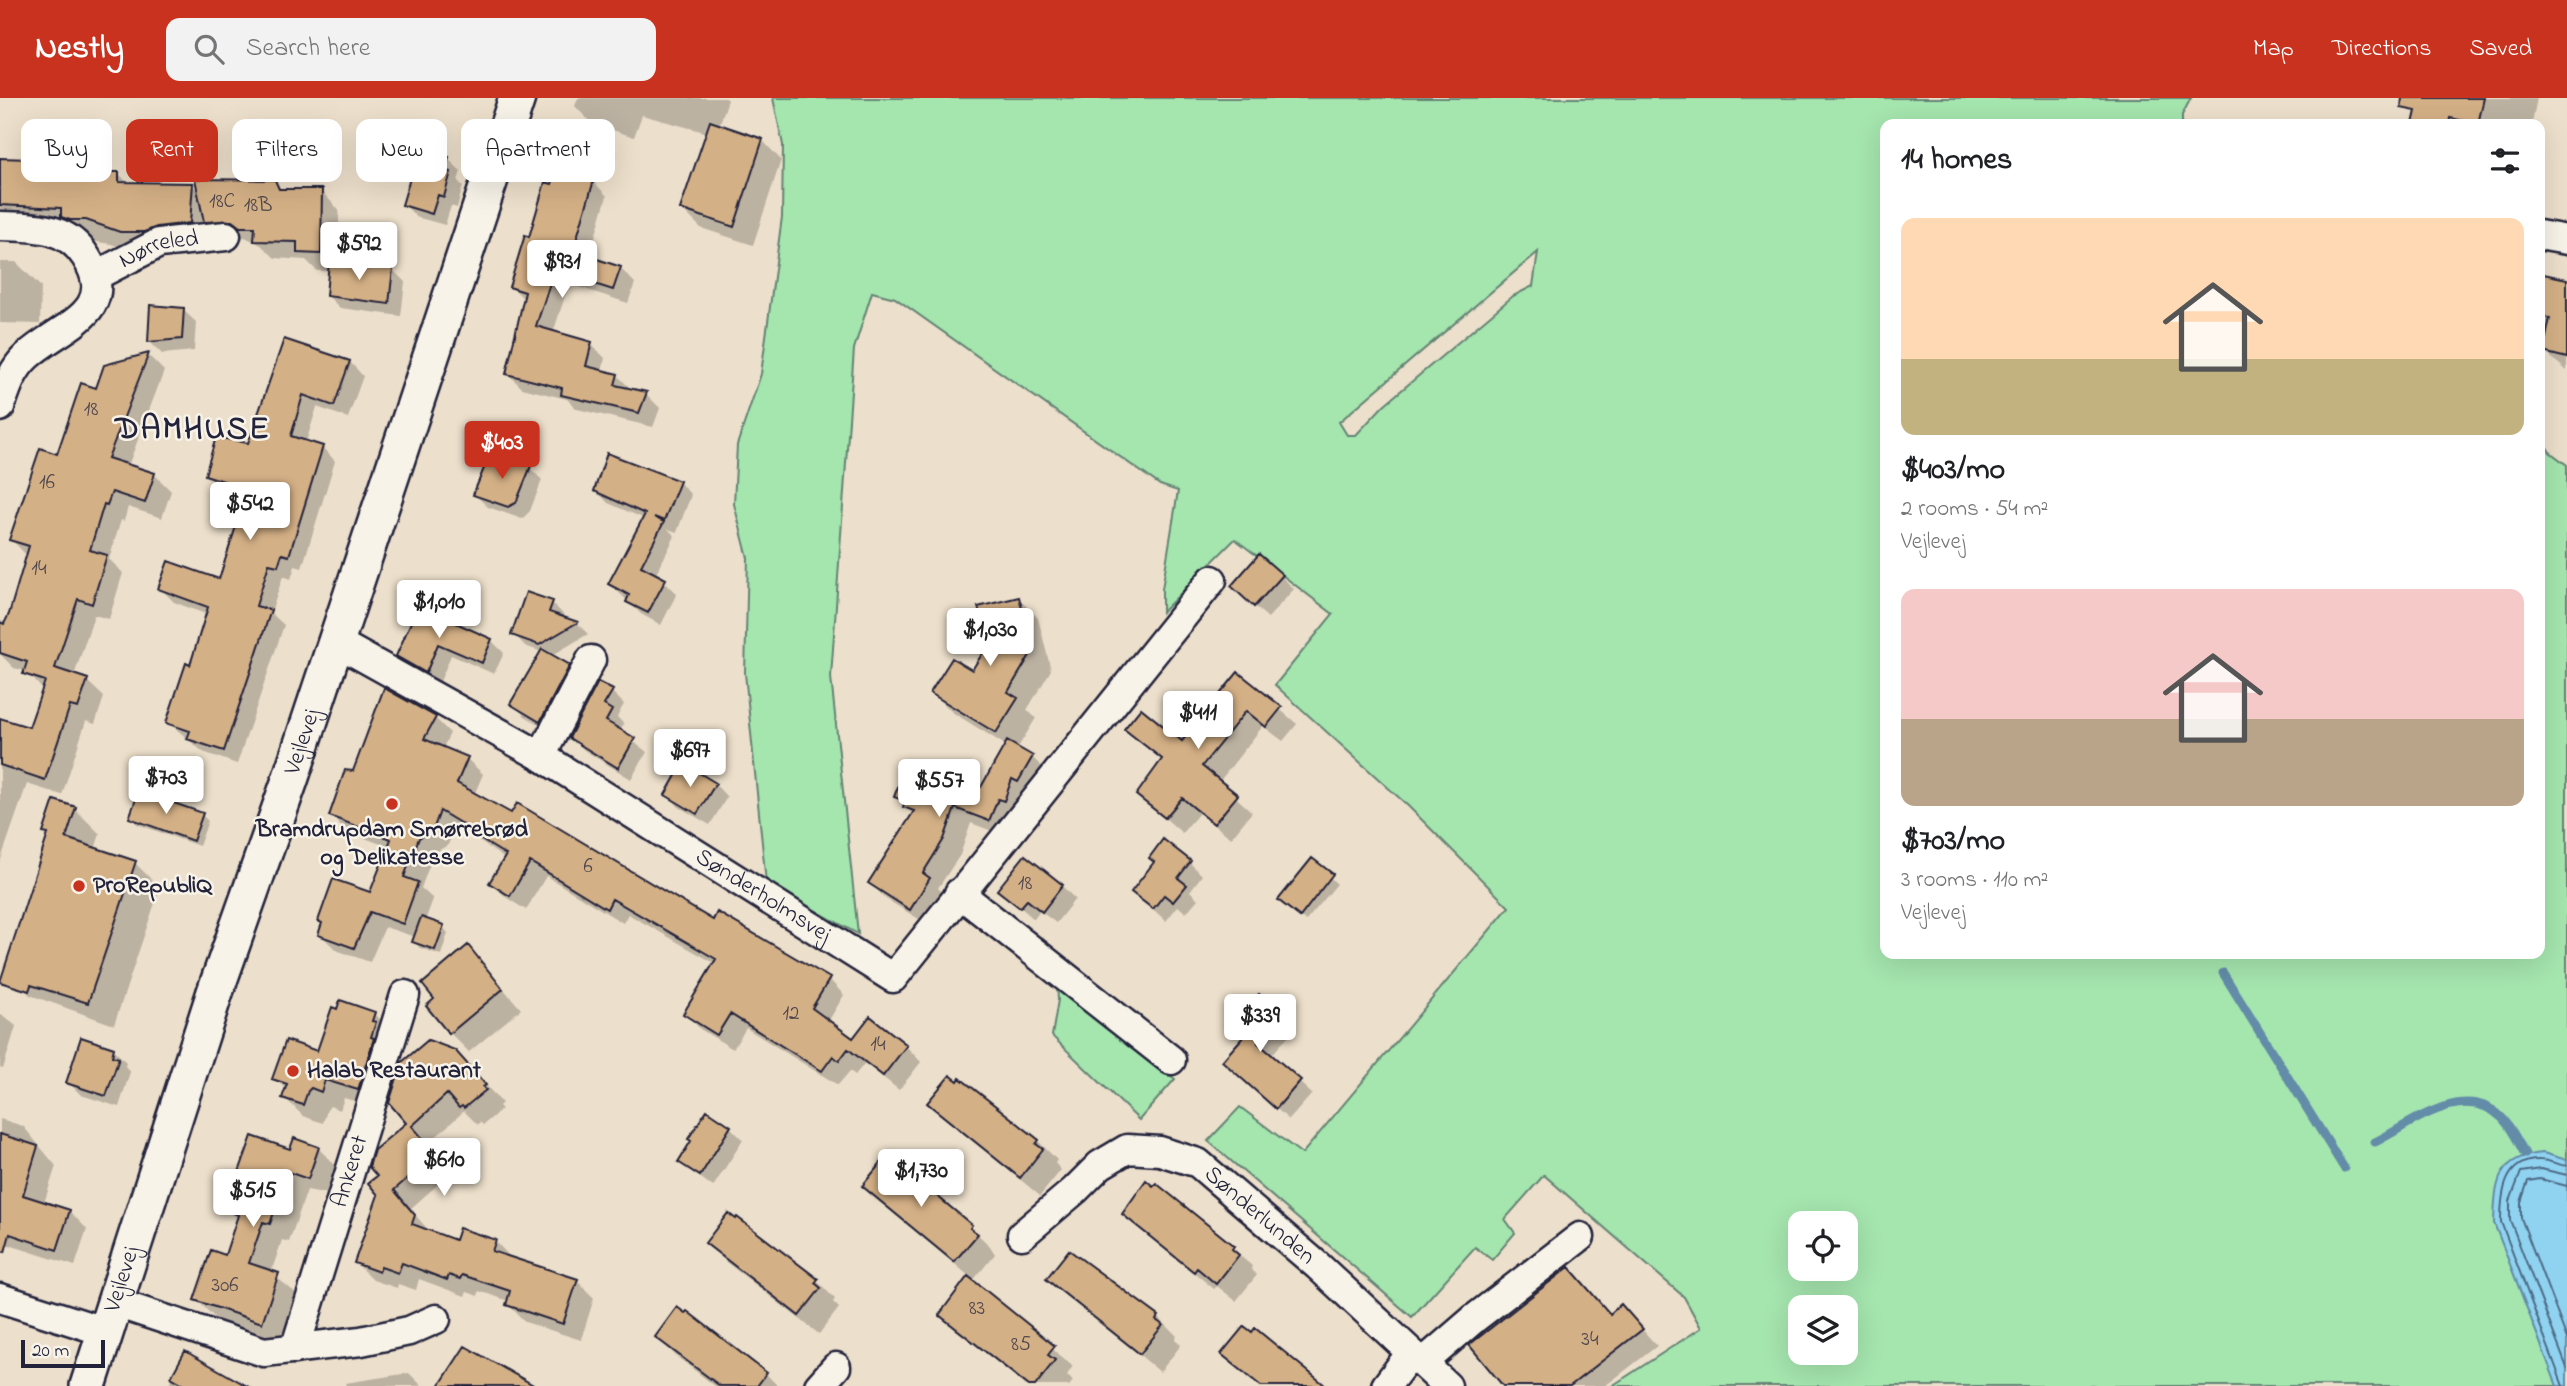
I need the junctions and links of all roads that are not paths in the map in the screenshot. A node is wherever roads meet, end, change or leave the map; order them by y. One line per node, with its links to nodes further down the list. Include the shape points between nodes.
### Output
1 (517, 98): 9 (street, Vejlevej)
2 (0, 226): 6 (street, Nørreled, via 56,230 82,250)
3 (226, 236): 6 (street, Nørreled, via 159,243)
4 (2545, 236): 5 (street)
5 (2567, 240)
6 (97, 275): 7 (street, Nørreled, via 96,294 83,314 29,354 12,373)
7 (0, 407)
8 (1212, 580): 12 (street, Sønderholmsvej)
9 (336, 642): 11 (street, Sønderholmsvej); 18 (street, Vejlevej, via 215,992)
10 (591, 660): 11 (street)
11 (541, 757): 12 (street, Sønderholmsvej, via 893,978)
12 (959, 892): 14 (street)
13 (405, 995): 20 (street, Ankeret)
14 (1171, 1060)
15 (1022, 1235): 21 (street, Sønderlunden, via 1127,1149 1160,1151 1198,1163)
16 (1580, 1237): 21 (street)
17 (0, 1298): 18 (street)
18 (111, 1317): 20 (street, via 264,1352); 22 (street, Vejlevej)
19 (436, 1318): 20 (street, via 409,1331)
20 (295, 1349)
21 (1417, 1358): 23 (street); 24 (street, Sønderlunden)
22 (88, 1386)
23 (1386, 1386)
24 (1447, 1386)

